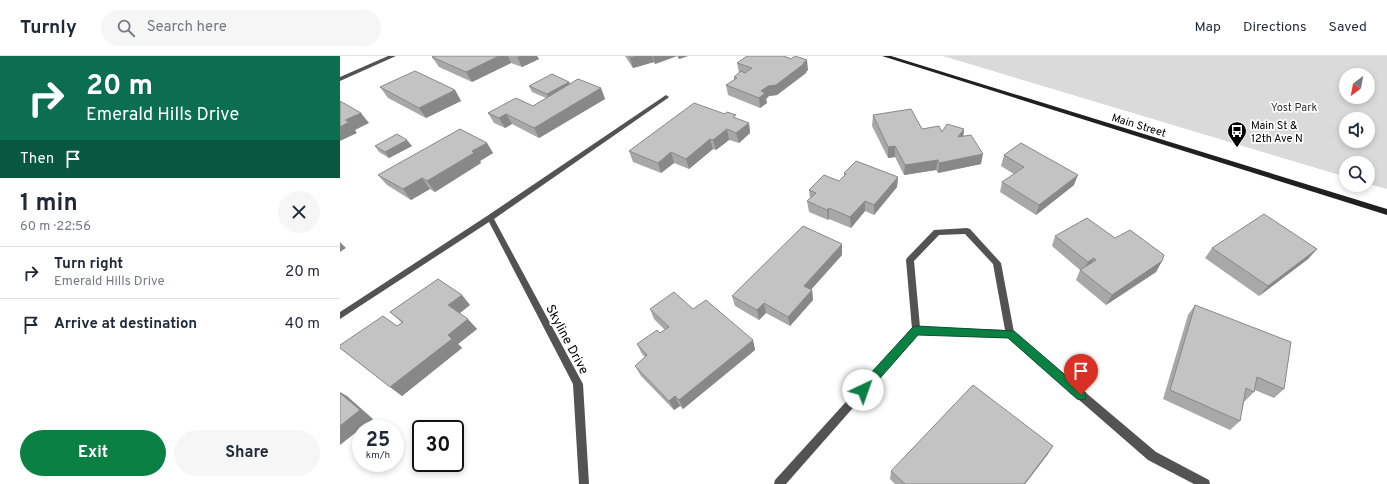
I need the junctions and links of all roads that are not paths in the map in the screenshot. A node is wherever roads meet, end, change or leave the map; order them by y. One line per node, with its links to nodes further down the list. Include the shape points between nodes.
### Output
1 (394, 56): 3 (street)
2 (885, 56): 5 (main road, Main Street)
3 (340, 79)
4 (666, 97): 6 (street)
5 (1387, 212)
6 (490, 218): 7 (street); 10 (street, Skyline Drive, via 578,384)
7 (340, 316)
8 (916, 330): 9 (street); 9 (street, via 910,260 937,232 966,231 997,263); 11 (street)
9 (1010, 334): 12 (street, via 1152,456)
10 (584, 484)
11 (779, 484)
12 (1205, 484)

